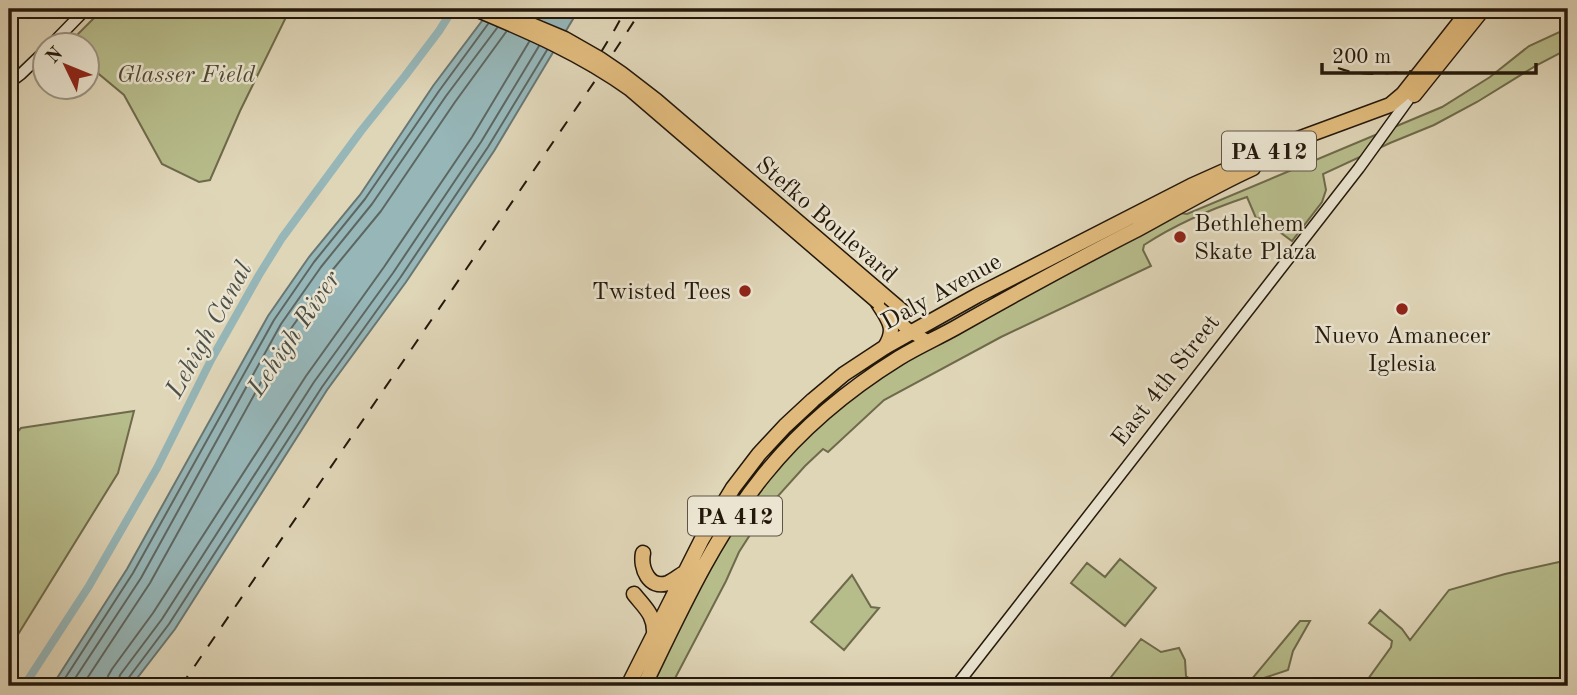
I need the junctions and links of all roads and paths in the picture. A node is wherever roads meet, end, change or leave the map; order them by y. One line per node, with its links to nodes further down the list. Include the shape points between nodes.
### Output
1 (86, 9): 6 (main road)
2 (474, 9): 13 (main road, Stefko Boulevard, bridge, via 560,47 630,90)
3 (496, 9): 14 (main road, Stefko Boulevard, bridge, via 565,38 622,73)
4 (1470, 9): 8 (highway, East 4th Street / PA 412)
5 (1483, 9): 8 (highway, East 4th Street / PA 412, via 1444,59)
6 (64, 32)
7 (32, 64): 9 (main road)
8 (1430, 68): 12 (highway, East 4th Street / PA 412); 12 (highway, East 4th Street / PA 412, via 1417,76)
9 (21, 75): 10 (main road); 11 (main road)
10 (9, 83)
11 (9, 93)
12 (1408, 94): 15 (highway, Daly Avenue / PA 412, via 1387,107 1287,143 1191,186); 16 (highway, Daly Avenue / PA 412, via 1387,115 1241,173); 24 (main road, East 4th Street, via 1359,168)
13 (878, 303): 14 (highway)
14 (899, 322): 15 (main road, Stefko Boulevard); 17 (highway)
15 (916, 329): 16 (main road, Stefko Boulevard); 17 (highway, Daly Avenue / PA 412)
16 (929, 342): 23 (highway, Daly Avenue / PA 412, via 852,390 763,477 717,545)
17 (885, 347): 19 (highway, Daly Avenue / PA 412, via 823,391 767,445 727,497)
18 (643, 553): 19 (highway, via 643,571 654,582 667,583)
19 (685, 573): 21 (highway, Daly Avenue / PA 412)
20 (634, 594): 21 (highway, via 651,615)
21 (654, 634): 22 (highway, Daly Avenue / PA 412)
22 (628, 686)
23 (644, 686)
24 (956, 686)

